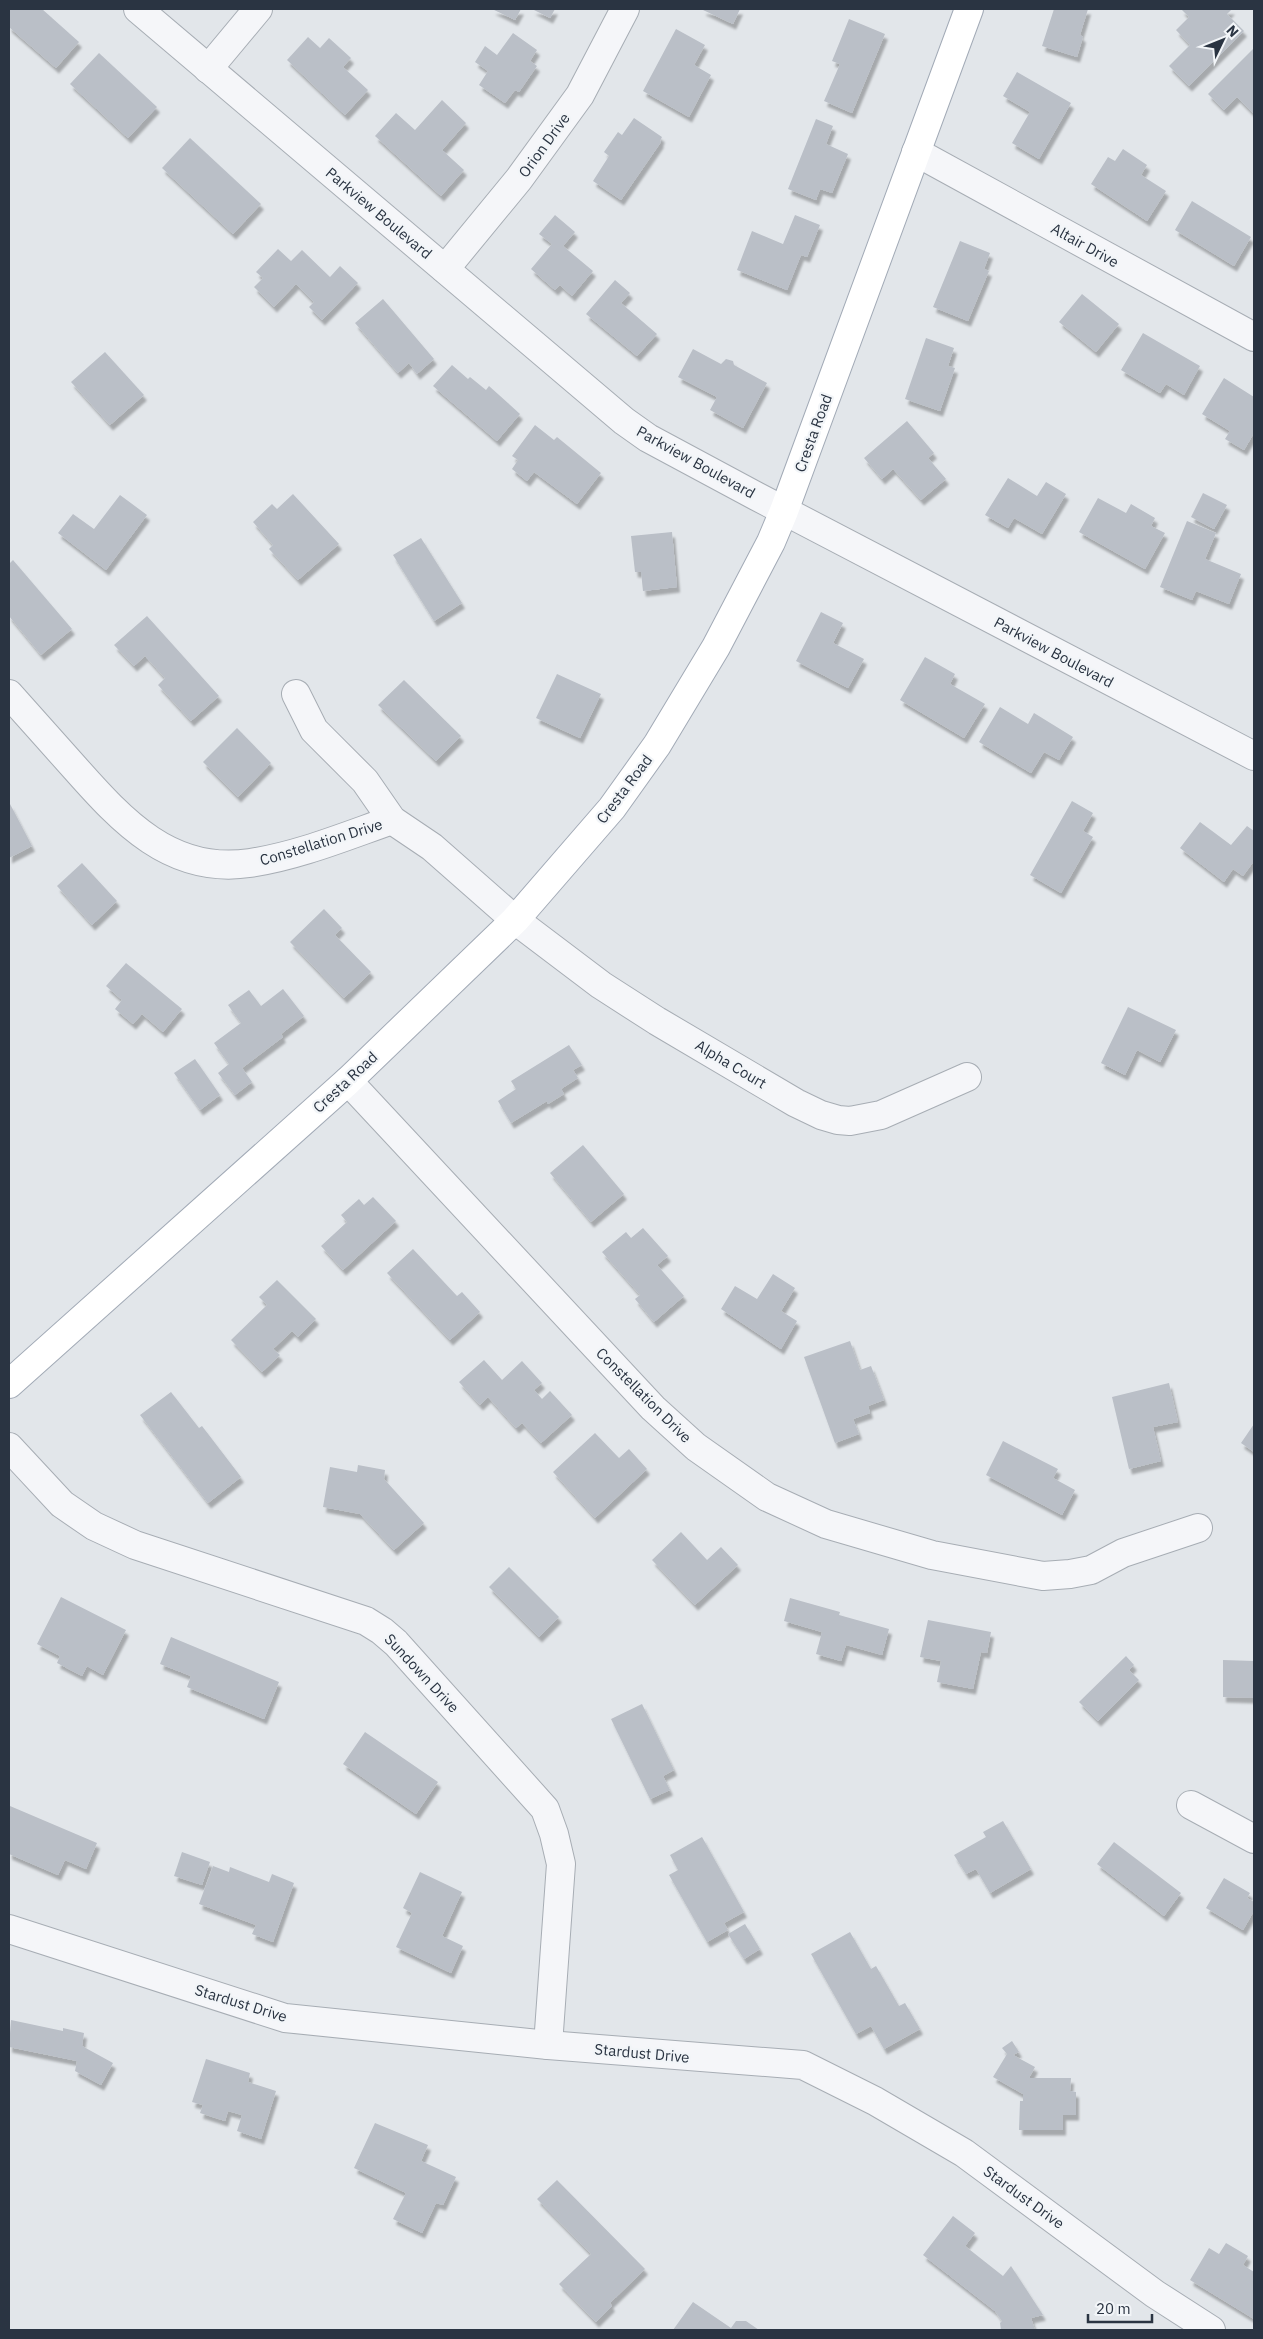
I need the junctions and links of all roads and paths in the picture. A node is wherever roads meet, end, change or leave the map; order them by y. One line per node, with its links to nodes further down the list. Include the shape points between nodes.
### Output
1 (138, 9): 5 (street, Parkview Boulevard)
2 (258, 9): 5 (street)
3 (625, 9): 7 (street, Orion Drive, via 580,95 520,180)
4 (969, 9): 6 (main road, Cresta Road)
5 (208, 69): 7 (street, Parkview Boulevard)
6 (916, 152): 8 (street, Altair Drive); 9 (main road, Cresta Road)
7 (445, 269): 9 (street, Parkview Boulevard, via 624,421 648,438)
8 (1254, 338)
9 (784, 511): 12 (street, Parkview Boulevard); 14 (main road, Cresta Road, via 716,647 657,745 612,808)
10 (9, 694): 13 (street, Constellation Drive, via 131,827 171,852 196,861 223,865 270,860)
11 (296, 694): 13 (street, via 314,730 365,781)
12 (1254, 756)
13 (392, 820): 14 (street, Constellation Drive, via 432,846)
14 (516, 920): 15 (street, Alpha Court, via 601,985 641,1011 821,1115 850,1121 881,1115); 16 (main road, Cresta Road)
15 (967, 1077)
16 (348, 1081): 17 (main road, Cresta Road); 19 (street, Constellation Drive, via 653,1408 701,1450 767,1497 826,1524 932,1555 1043,1576 1091,1570 1132,1550)
17 (9, 1384)
18 (9, 1447): 23 (street, Sundown Drive, via 62,1504 94,1526 135,1544 366,1621 396,1643 545,1809 560,1864)
19 (1198, 1528)
20 (1191, 1805): 21 (street)
21 (1254, 1839)
22 (9, 1928): 23 (street, Stardust Drive, via 285,2018)
23 (548, 2045): 24 (street, Stardust Drive, via 803,2066 875,2100 964,2153 1155,2294)
24 (1210, 2330)

